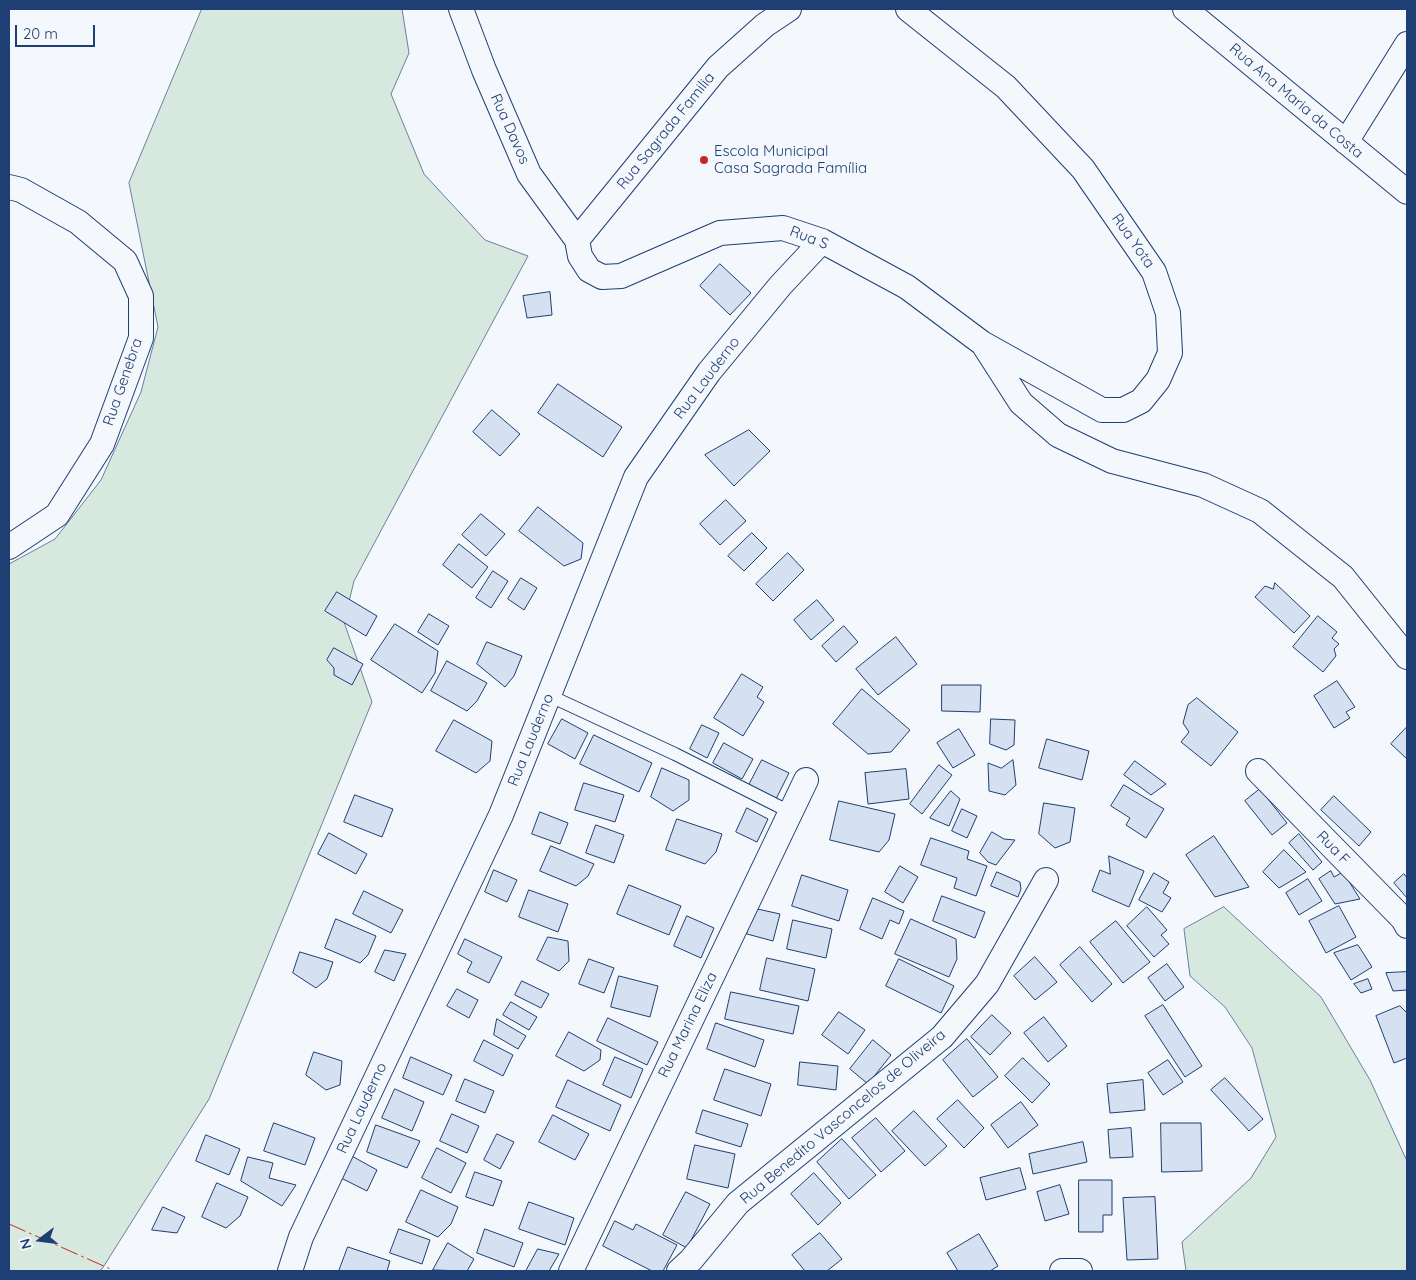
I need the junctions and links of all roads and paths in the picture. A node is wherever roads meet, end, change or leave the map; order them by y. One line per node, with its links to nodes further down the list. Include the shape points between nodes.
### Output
1 (461, 9): 9 (street, Rua Davos, via 529,174)
2 (788, 9): 9 (street, Rua Sagrada Familia, via 718,67)
3 (908, 9): 11 (street, Rua Yota, via 1006,87 1084,169 1154,272 1168,313 1170,353 1158,380 1141,401 1123,410 1102,410)
4 (1185, 9): 6 (street, Rua Ana Maria da Costa)
5 (1407, 44): 6 (street)
6 (1346, 142): 8 (street, Rua Ana Maria da Costa)
7 (9, 187): 12 (street, Rua Genebra, via 21,190 78,222 125,261 141,296 141,338 102,444 57,515)
8 (1407, 192)
9 (577, 240): 10 (street, Rua S, via 580,256 588,270 602,277 621,276 720,233 783,228)
10 (822, 241): 11 (street, Rua S, via 907,287); 14 (street, Rua Lauderno, via 709,372 636,477)
11 (982, 343): 13 (street, via 1021,403 1058,434 1112,461 1203,485 1260,511 1343,577)
12 (9, 547)
13 (1407, 657)
14 (548, 695): 17 (lane); 20 (street, Rua Lauderno, via 501,815 302,1237)
15 (1258, 771): 19 (street, Rua F)
16 (806, 780): 17 (street, Rua Marina Eliza)
17 (790, 812): 21 (street, Rua Marina Eliza)
18 (1046, 880): 22 (street, Rua Benedito Vasconcelos de Oliveira, via 987,984 942,1037 738,1203)
19 (1407, 926)
20 (290, 1271)
21 (571, 1271)
22 (679, 1271)
23 (1062, 1271): 24 (street)
24 (1080, 1271)

